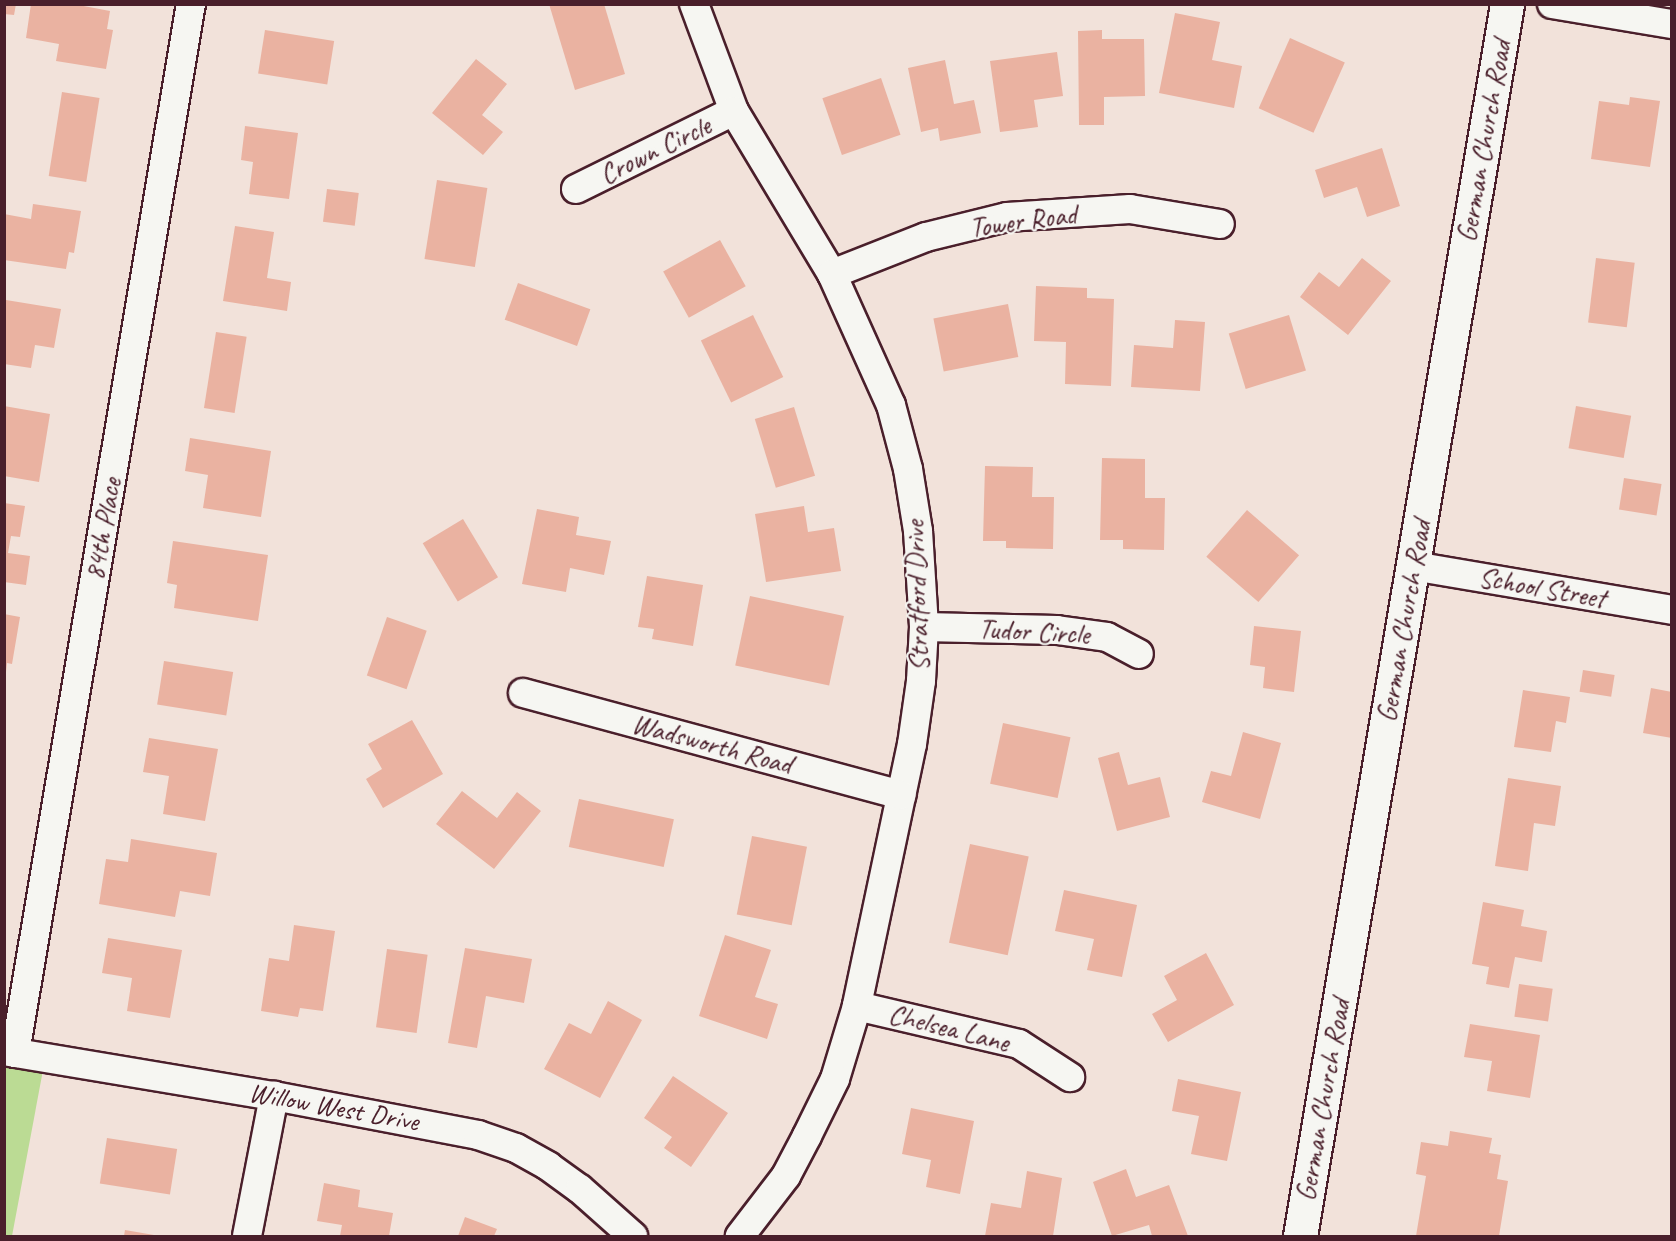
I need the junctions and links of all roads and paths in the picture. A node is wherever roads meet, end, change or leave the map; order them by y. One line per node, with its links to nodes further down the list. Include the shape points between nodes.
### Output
1 (191, 4): 17 (street, 84th Place)
2 (694, 4): 6 (street, Stratford Drive)
3 (1507, 4): 10 (street, German Church Road)
4 (1552, 4): 5 (street)
5 (1671, 24)
6 (734, 111): 7 (street, Crown Circle); 9 (street, Stratford Drive)
7 (576, 189)
8 (1220, 224): 9 (street, Tower Road, via 1130,209 1006,217 926,237)
9 (832, 274): 12 (street, Stratford Drive, via 891,405 909,468 918,531)
10 (1413, 566): 11 (street, School Street); 23 (street, German Church Road)
11 (1671, 610)
12 (924, 627): 13 (street, Tudor Circle, via 1057,630 1107,637); 15 (street, Stratford Drive, via 921,681)
13 (1139, 654)
14 (523, 693): 15 (street, Wadsworth Road)
15 (901, 795): 16 (street, Stratford Drive)
16 (857, 1006): 18 (street, Chelsea Lane, via 1019,1044); 22 (street, Stratford Drive, via 835,1079 807,1136 786,1176)
17 (10, 1052): 19 (street, Willow West Drive)
18 (1070, 1077)
19 (274, 1096): 20 (street); 21 (street, Willow West Drive, via 467,1132 516,1148 580,1189)
20 (248, 1236)
21 (633, 1236)
22 (740, 1236)
23 (1300, 1236)

